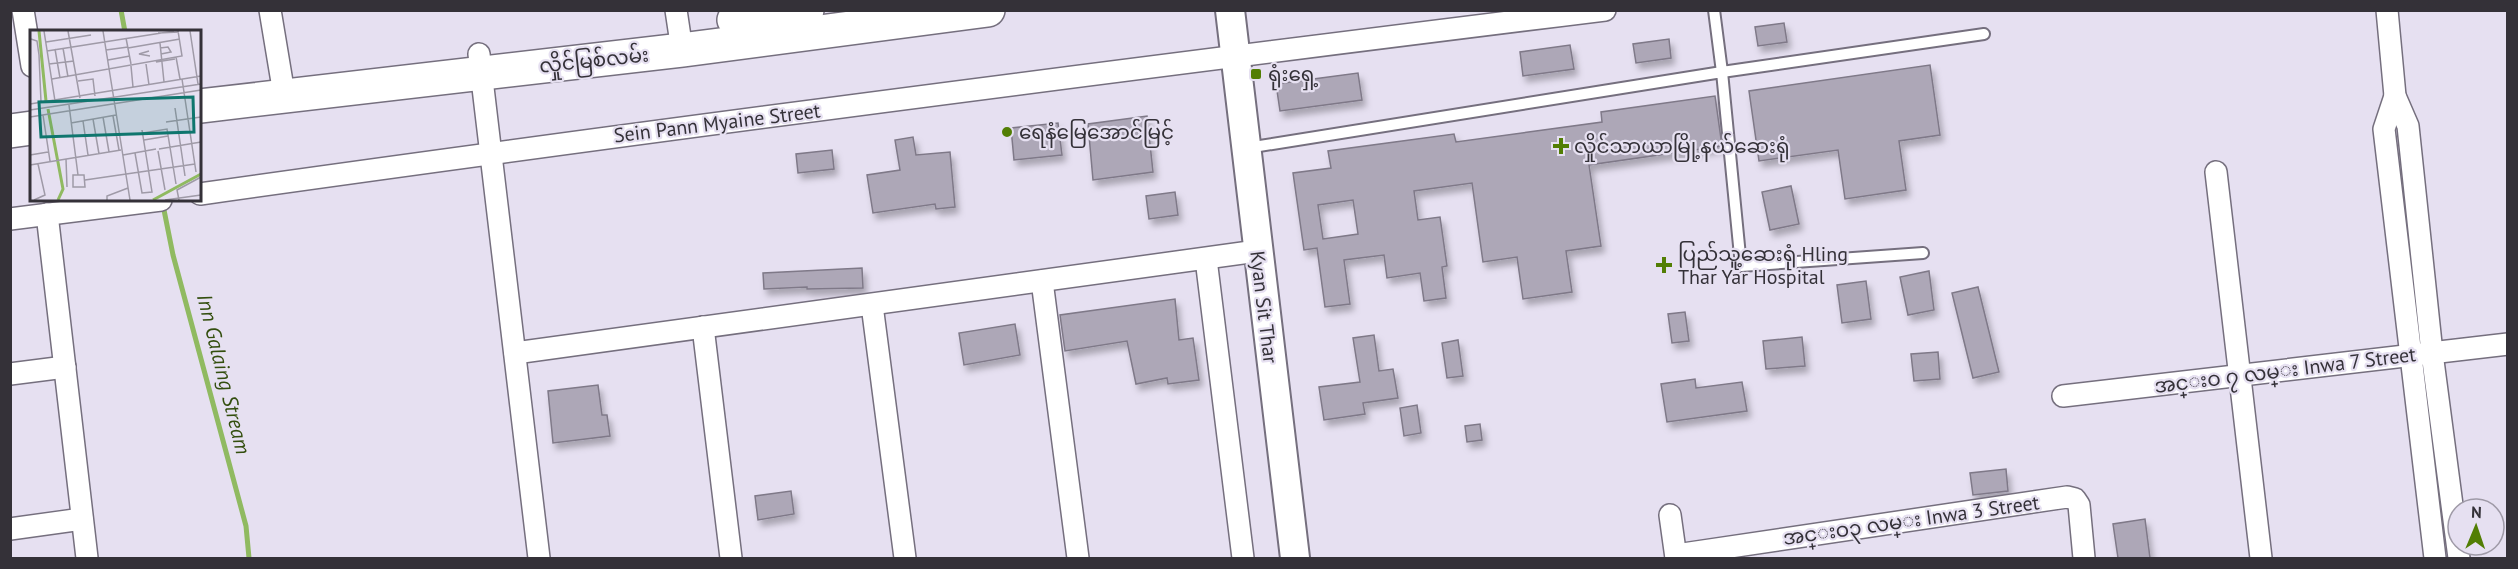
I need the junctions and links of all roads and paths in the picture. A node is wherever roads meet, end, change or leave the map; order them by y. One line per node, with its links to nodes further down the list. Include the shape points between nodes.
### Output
1 (23, 10): 12 (street)
2 (270, 10): 16 (street)
3 (807, 10): 10 (main road, လှိုင်မြစ်လမ်း)
4 (988, 10): 9 (main road, လှိုင်မြစ်လမ်း)
5 (1230, 10): 13 (main road, Kyan Sit Thar)
6 (1605, 10): 13 (street, Sein Pann Myaine Street)
7 (1714, 10): 15 (lane)
8 (2387, 10): 38 (street, via 2396,96 2384,129)
9 (933, 14): 10 (main road, လှိုင်မြစ်လမ်း)
10 (678, 30): 14 (main road, လှိုင်မြစ်လမ်း)
11 (1984, 34): 15 (lane)
12 (30, 54)
13 (1235, 56): 23 (main road, Kyan Sit Thar); 24 (street, Sein Pann Myaine Street)
14 (480, 63): 16 (main road, လှိုင်မြစ်လမ်း); 24 (street)
15 (1722, 72): 23 (lane); 31 (lane, via 1742,266)
16 (282, 85): 17 (main road, လှိုင်မြစ်လမ်း); 19 (main road, လှိုင်မြစ်လမ်း)
17 (201, 86)
18 (30, 106): 20 (main road)
19 (201, 106)
20 (10, 108)
21 (30, 128): 22 (main road)
22 (10, 131)
23 (1246, 148): 30 (main road, Kyan Sit Thar)
24 (491, 153): 26 (street, Sein Pann Myaine Street); 37 (street)
25 (2216, 172): 41 (street)
26 (201, 194)
27 (147, 201): 28 (street)
28 (47, 214): 29 (street); 39 (street)
29 (10, 219)
30 (1257, 251): 32 (street); 53 (main road, Kyan Sit Thar)
31 (1923, 253)
32 (1206, 259): 33 (street); 52 (street)
33 (1042, 281): 34 (street); 51 (street)
34 (872, 305): 35 (street); 50 (street)
35 (703, 327): 37 (street); 49 (street)
36 (2508, 344): 38 (street, အင္းဝ ၇ လမ္း Inwa 7 Street)
37 (515, 353): 48 (street)
38 (2422, 354): 41 (street, အင္းဝ ၇ လမ္း Inwa 7 Street); 56 (street); 57 (street)
39 (65, 367): 40 (street); 44 (street)
40 (10, 374)
41 (2238, 375): 42 (street, အင္းဝ ၇ လမ္း Inwa 7 Street); 55 (street)
42 (2063, 396)
43 (1670, 515): 46 (street)
44 (82, 519): 45 (street); 47 (street)
45 (10, 529)
46 (1676, 557): 54 (street, အင္းဝ၃ လမ္း Inwa 3 Street, via 2067,497 2079,505)
47 (87, 558)
48 (539, 558)
49 (731, 558)
50 (905, 558)
51 (1078, 558)
52 (1243, 558)
53 (1295, 558)
54 (2084, 558)
55 (2261, 558)
56 (2435, 558)
57 (2459, 558)

